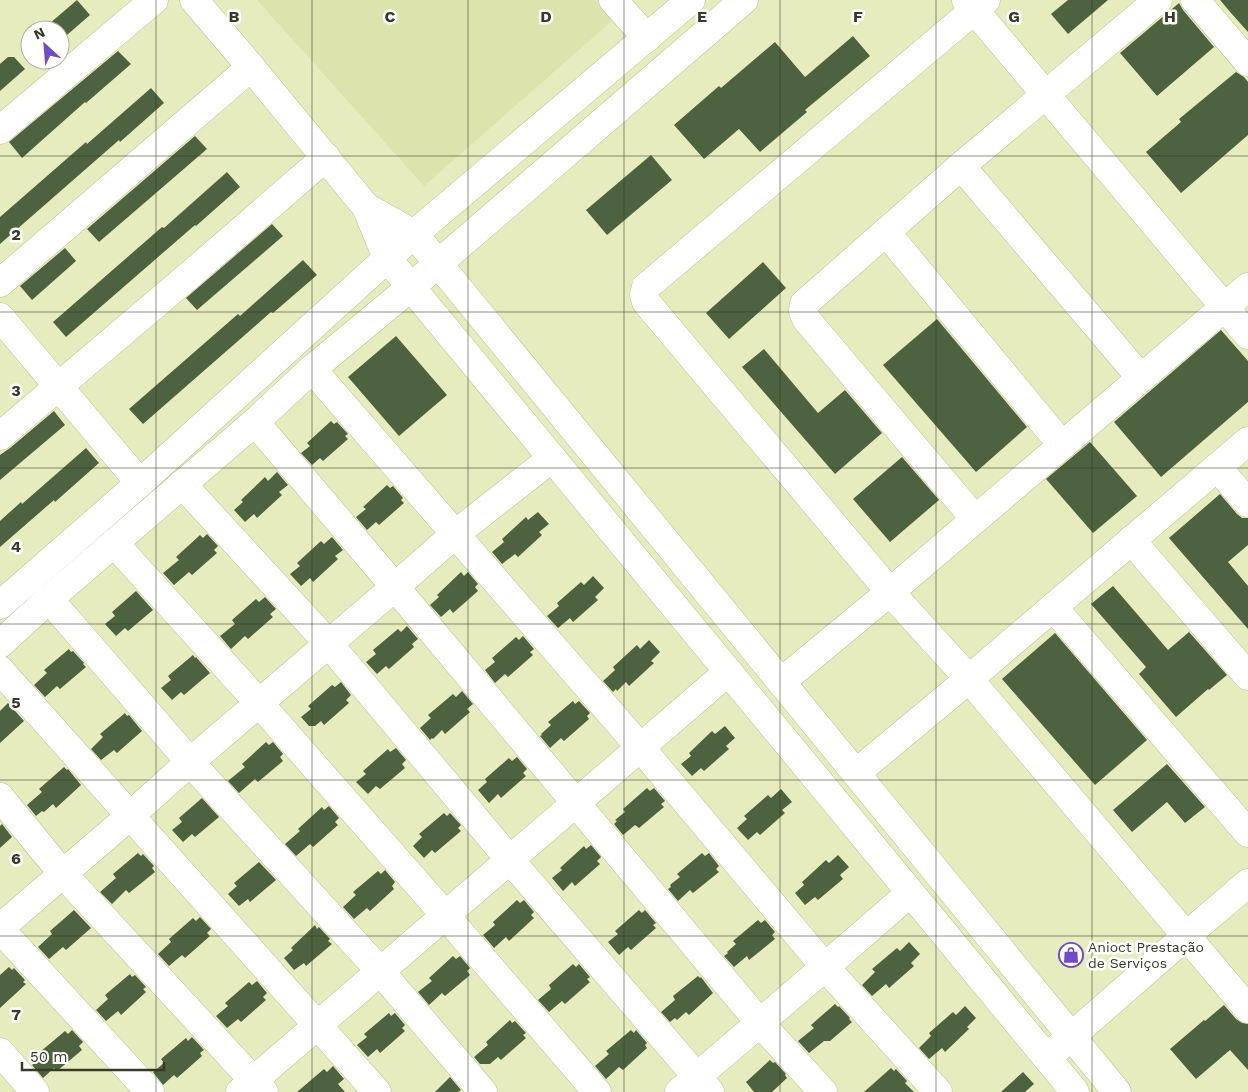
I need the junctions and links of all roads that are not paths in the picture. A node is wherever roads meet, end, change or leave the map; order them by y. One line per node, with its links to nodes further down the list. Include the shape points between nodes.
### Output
1 (154, 0): 13 (street)
2 (194, 0): 11 (street)
3 (613, 0): 9 (street)
4 (692, 0): 9 (street)
5 (744, 0): 20 (street)
6 (1158, 0): 12 (street)
7 (1195, 0): 10 (street)
8 (976, 3): 12 (street); 44 (street, via 646,287 644,294 646,302)
9 (647, 38): 18 (street)
10 (1248, 62)
11 (251, 67): 14 (street); 21 (street)
12 (1046, 94): 15 (street); 24 (street)
13 (0, 130)
14 (326, 157): 16 (street); 29 (street)
15 (961, 166): 17 (street); 28 (street)
16 (366, 207): 18 (street); 19 (street)
17 (886, 232): 33 (street); 39 (street, via 804,304 803,311 806,319)
18 (414, 234): 19 (street); 20 (street)
19 (388, 258): 22 (street); 36 (street)
20 (437, 263): 22 (street); 54 (street)
21 (0, 283)
22 (411, 287): 27 (street); 34 (street)
23 (1248, 287): 24 (street)
24 (1224, 308): 26 (street); 28 (street)
25 (0, 317): 29 (street)
26 (1248, 335)
27 (312, 369): 30 (street); 40 (street)
28 (1141, 378): 33 (street)
29 (58, 386): 31 (street); 36 (street)
30 (255, 422): 37 (street); 43 (street)
31 (0, 436)
32 (1248, 440): 35 (street)
33 (1062, 445): 39 (street)
34 (552, 458): 40 (street); 51 (street)
35 (1217, 467): 38 (street); 41 (street)
36 (140, 484): 46 (street)
37 (182, 484): 42 (street); 49 (street)
38 (1248, 503)
39 (975, 519): 44 (street)
40 (454, 534): 43 (street); 56 (street)
41 (1132, 540): 47 (street); 52 (street)
42 (114, 543): 45 (street); 55 (street)
43 (395, 587): 49 (street); 60 (street)
44 (890, 592): 53 (street); 54 (street)
45 (49, 600): 48 (street); 57 (street)
46 (0, 605)
47 (1052, 607): 53 (street); 62 (street)
48 (0, 644)
49 (329, 644): 55 (street); 63 (street)
50 (0, 670): 61 (street)
51 (728, 672): 56 (street); 66 (street)
52 (1248, 676)
53 (969, 679): 58 (street); 69 (street)
54 (781, 682): 58 (street)
55 (259, 703): 57 (street); 67 (street)
56 (640, 747): 60 (street); 70 (street)
57 (190, 762): 61 (street); 71 (street)
58 (856, 773): 75 (street)
59 (0, 797): 64 (street)
60 (576, 803): 63 (street); 73 (street)
61 (131, 816): 64 (street); 74 (street)
62 (1248, 834)
63 (510, 860): 67 (street); 78 (street)
64 (63, 874): 68 (street); 79 (street)
65 (1248, 883): 69 (street)
66 (910, 893): 70 (street); 77 (street)
67 (445, 914): 71 (street); 84 (street)
68 (0, 928): 81 (street)
69 (1186, 936): 72 (street); 75 (street)
70 (826, 967): 73 (street); 86 (street)
71 (380, 971): 74 (street); 83 (street)
72 (1248, 1009)
73 (760, 1023): 78 (street); 85 (street)
74 (318, 1025): 79 (street); 82 (street)
75 (1071, 1035): 77 (street); 88 (street)
76 (0, 1052): 80 (street)
77 (1047, 1058): 87 (street)
78 (695, 1087)
79 (253, 1088)
80 (35, 1092)
81 (150, 1092)
82 (377, 1092)
83 (483, 1092)
84 (597, 1092)
85 (823, 1092)
86 (938, 1092)
87 (1075, 1092)
88 (1117, 1092)

